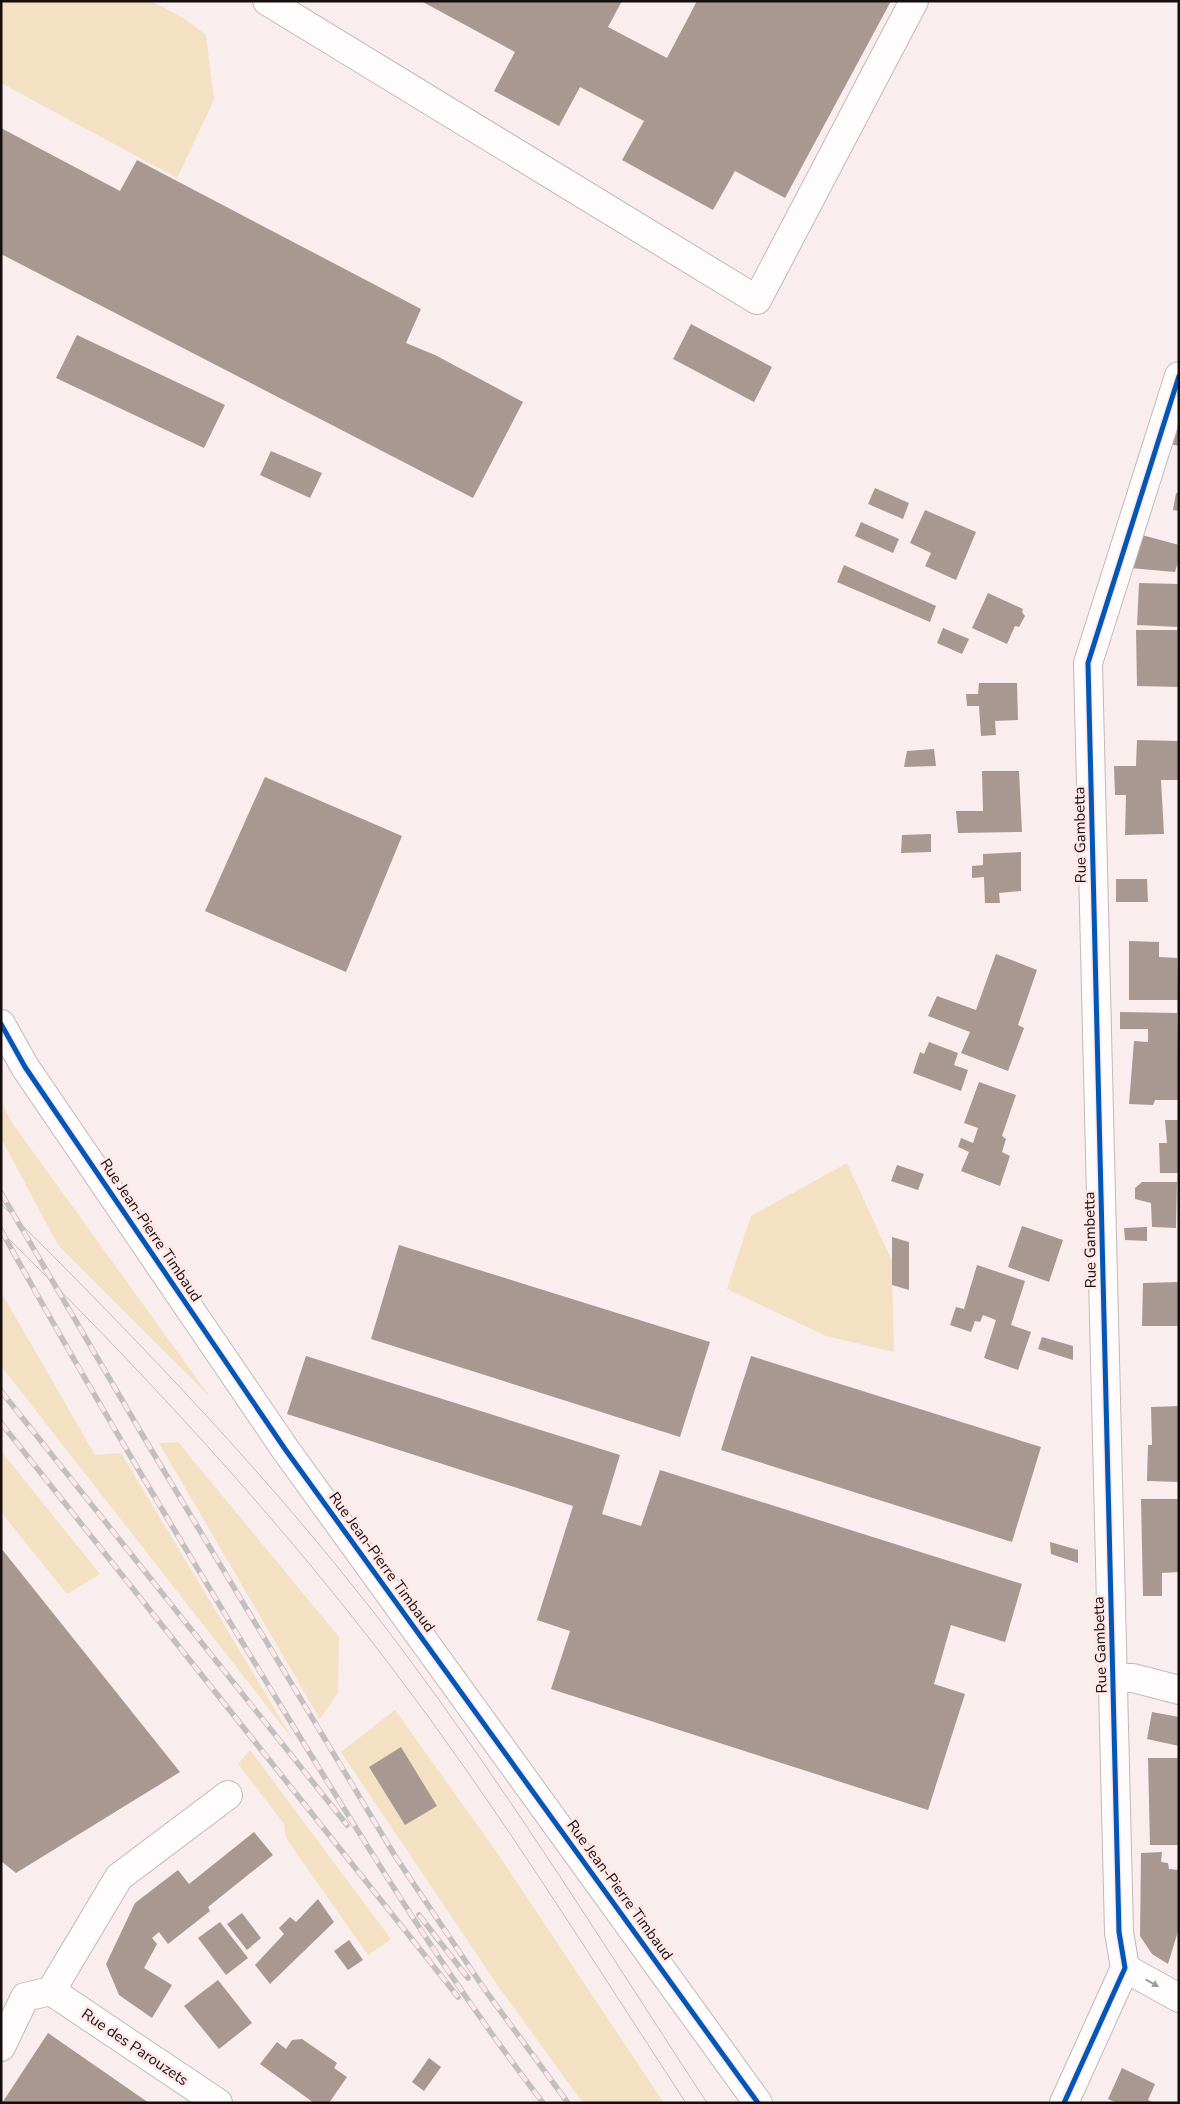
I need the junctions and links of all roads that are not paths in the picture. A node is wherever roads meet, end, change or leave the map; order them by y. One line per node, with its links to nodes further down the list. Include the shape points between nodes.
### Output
1 (267, 1): 2 (street, via 757,300)
2 (914, 1)
3 (1179, 376): 5 (street, Rue Gambetta, via 1088,663)
4 (1, 1024): 13 (street, Rue Jean-Pierre Timbaud, via 25,1067 285,1449)
5 (1114, 1678): 6 (street, via 1133,1678); 8 (street, Rue Gambetta, via 1120,1932)
6 (1179, 1690)
7 (228, 1795): 9 (street, via 120,1877)
8 (1125, 1968): 10 (street, one-way to 10); 14 (street)
9 (51, 1991): 11 (street, via 25,1997); 12 (street, Rue des Parouzets)
10 (1179, 1998)
11 (1, 2047)
12 (218, 2103)
13 (758, 2103)
14 (1064, 2103)

